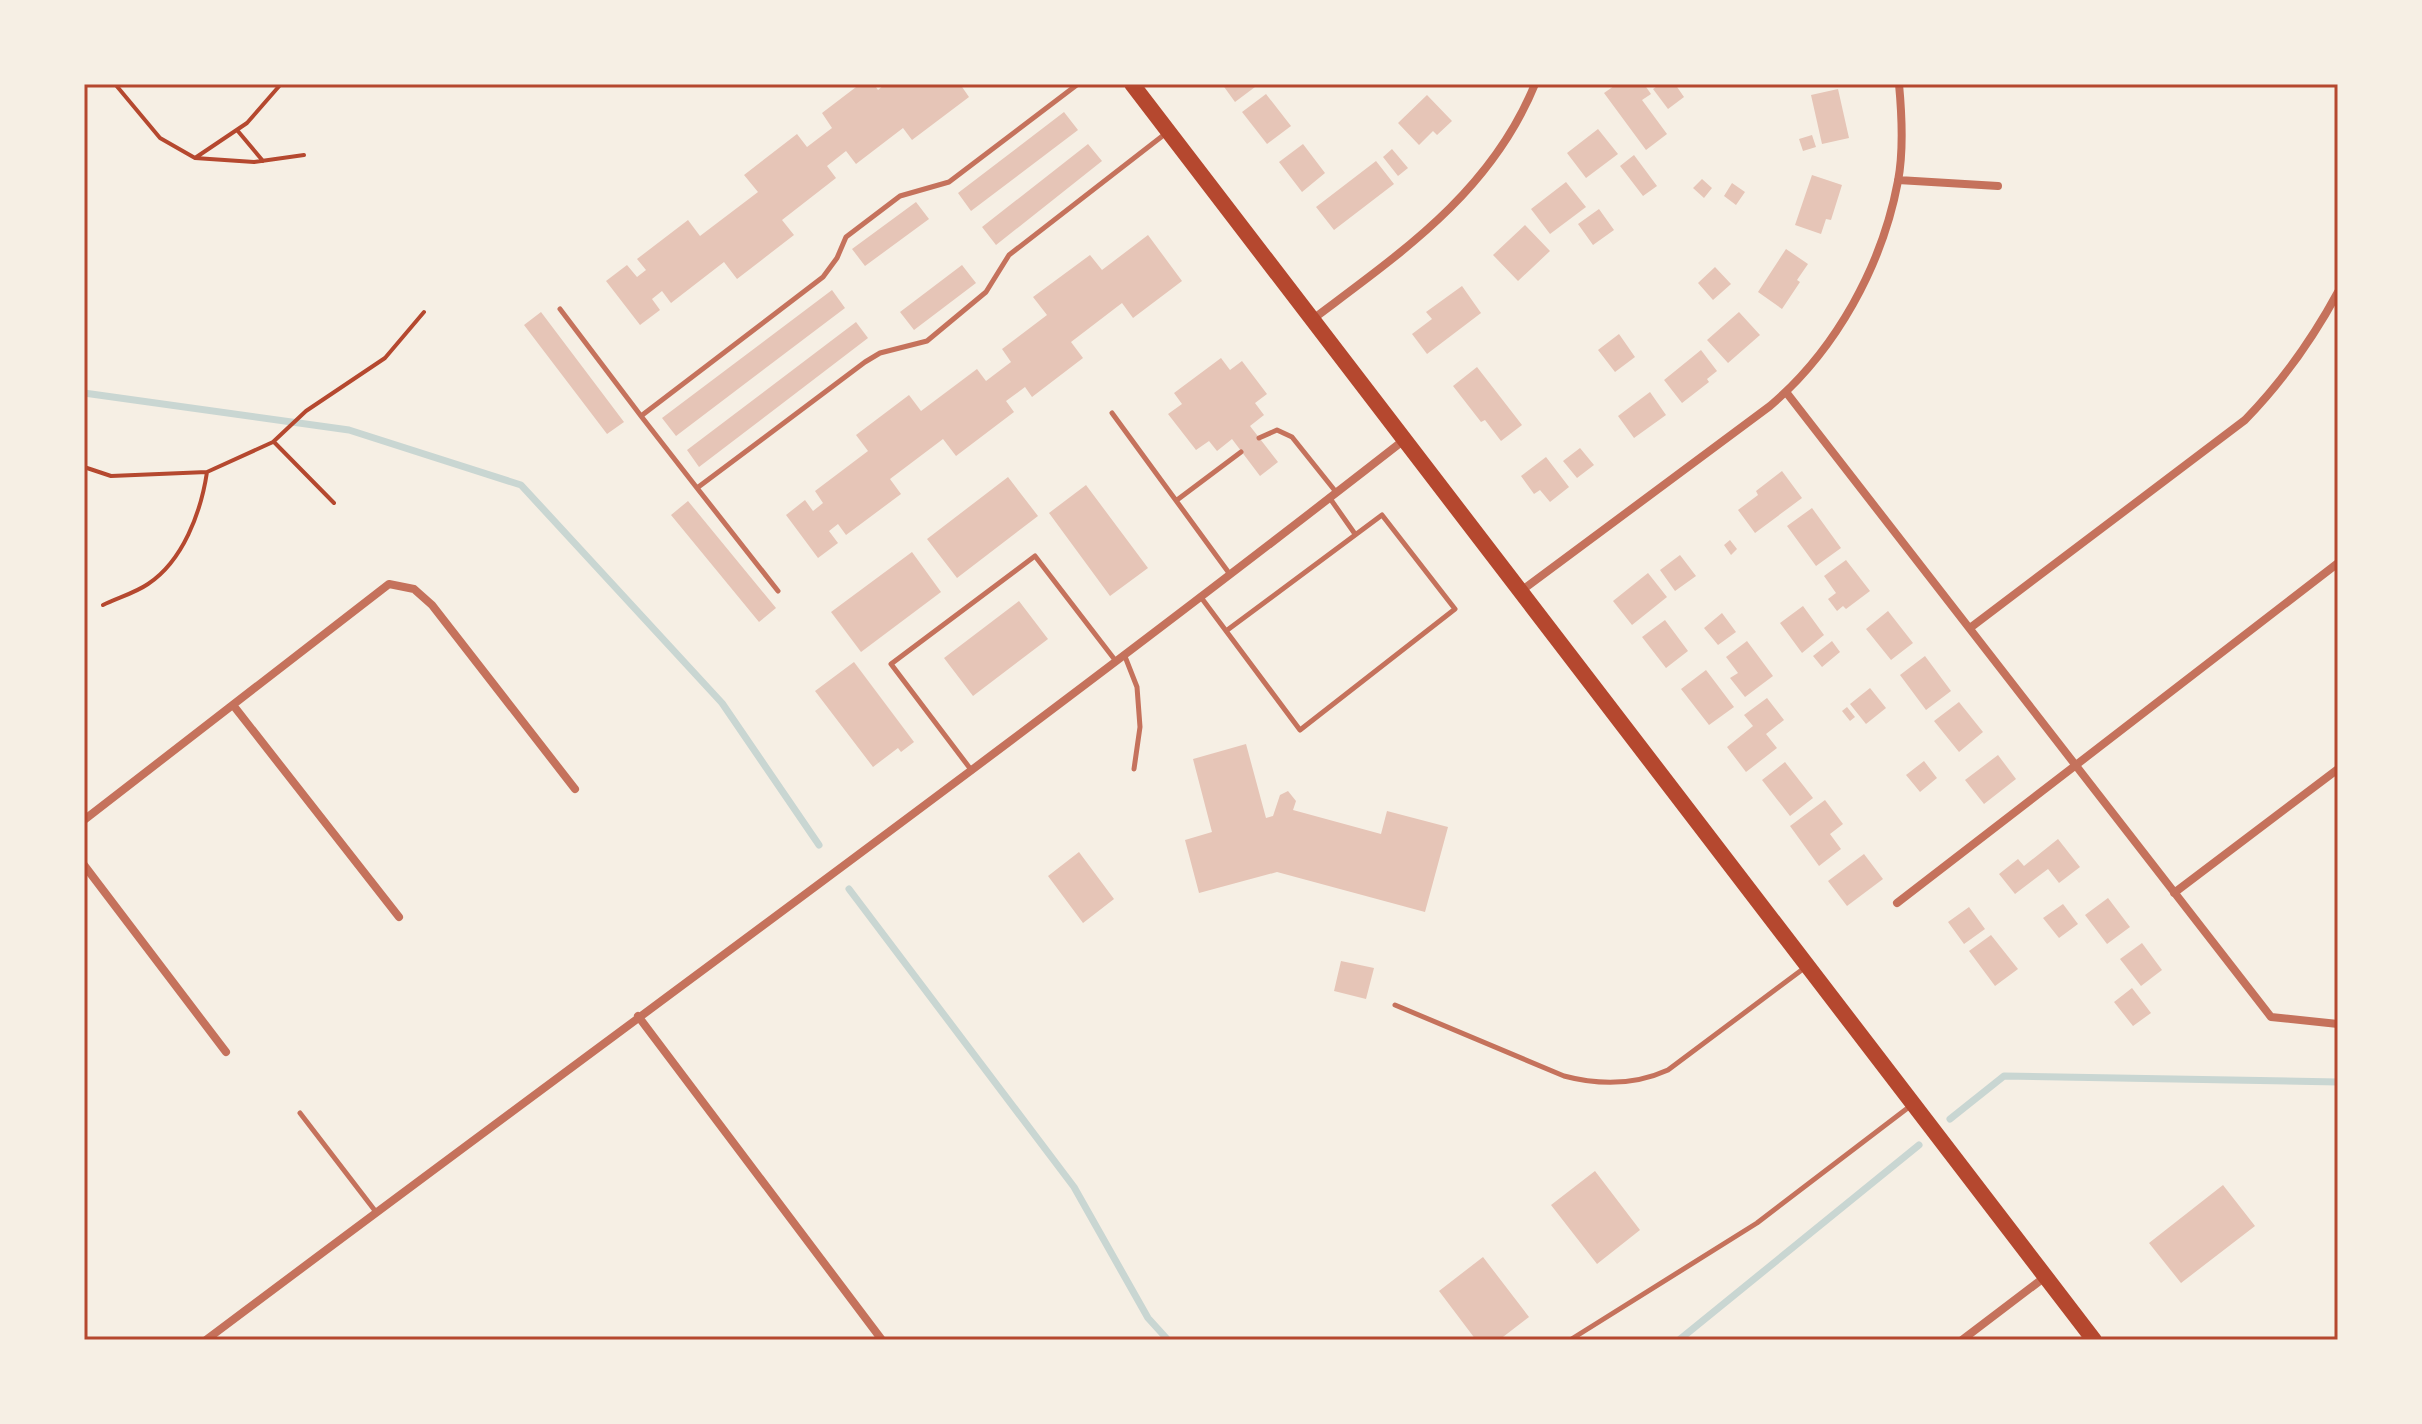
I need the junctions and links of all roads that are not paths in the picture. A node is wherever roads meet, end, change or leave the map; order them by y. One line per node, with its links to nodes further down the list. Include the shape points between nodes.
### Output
1 (1078, 84): 13 (lane, via 949,182 900,196 846,237 823,277)
2 (1132, 84): 5 (main road)
3 (1535, 84): 10 (street, via 1490,165 1450,210)
4 (1899, 84): 6 (street)
5 (1169, 131): 10 (main road); 17 (lane, via 1009,255 986,292 927,341 865,362)
6 (1898, 180): 7 (street); 11 (street, via 1868,274 1841,325)
7 (1998, 186)
8 (2338, 292): 26 (street, via 2317,332 2245,420)
9 (560, 309): 13 (lane)
10 (1313, 319): 15 (main road)
11 (1786, 392): 24 (street); 26 (street)
12 (1112, 413): 19 (lane)
13 (641, 416): 17 (lane)
14 (1259, 438): 18 (lane, via 1277,430 1292,437)
15 (1404, 439): 18 (street); 24 (main road)
16 (1241, 452): 19 (lane)
17 (697, 488): 23 (lane)
18 (1332, 495): 20 (lane); 22 (street)
19 (1177, 500): 22 (lane)
20 (1355, 534): 27 (lane); 27 (lane, via 1382,515 1455,609 1300,730)
21 (2338, 563): 31 (street)
22 (1229, 573): 25 (street)
23 (778, 591)
24 (1521, 591): 41 (main road)
25 (1200, 596): 27 (lane); 28 (street)
26 (1970, 628): 31 (street)
27 (1226, 631)
28 (1123, 653): 29 (street); 32 (lane, via 1137,687 1140,727)
29 (1115, 660): 34 (street); 34 (lane, via 1035,556 891,664)
30 (233, 705): 35 (street, via 389,584 414,589); 36 (street); 40 (street)
31 (2075, 765): 38 (street); 39 (street)
32 (1134, 769)
33 (2338, 769): 38 (street)
34 (972, 771): 43 (street)
35 (575, 789)
36 (84, 820)
37 (84, 865): 45 (street)
38 (2174, 893): 44 (street, via 2271,1017)
39 (1897, 903)
40 (399, 917)
41 (1807, 965): 42 (lane, via 1668,1070 1631,1080 1586,1082 1564,1076); 46 (main road)
42 (1395, 1005)
43 (638, 1016): 48 (street); 51 (street)
44 (2338, 1024)
45 (226, 1052)
46 (1913, 1104): 49 (main road); 52 (lane, via 1757,1223)
47 (300, 1113): 48 (lane)
48 (376, 1212): 50 (street)
49 (2046, 1277): 53 (street); 54 (main road)
50 (206, 1340)
51 (882, 1340)
52 (1570, 1340)
53 (1962, 1340)
54 (2094, 1340)

